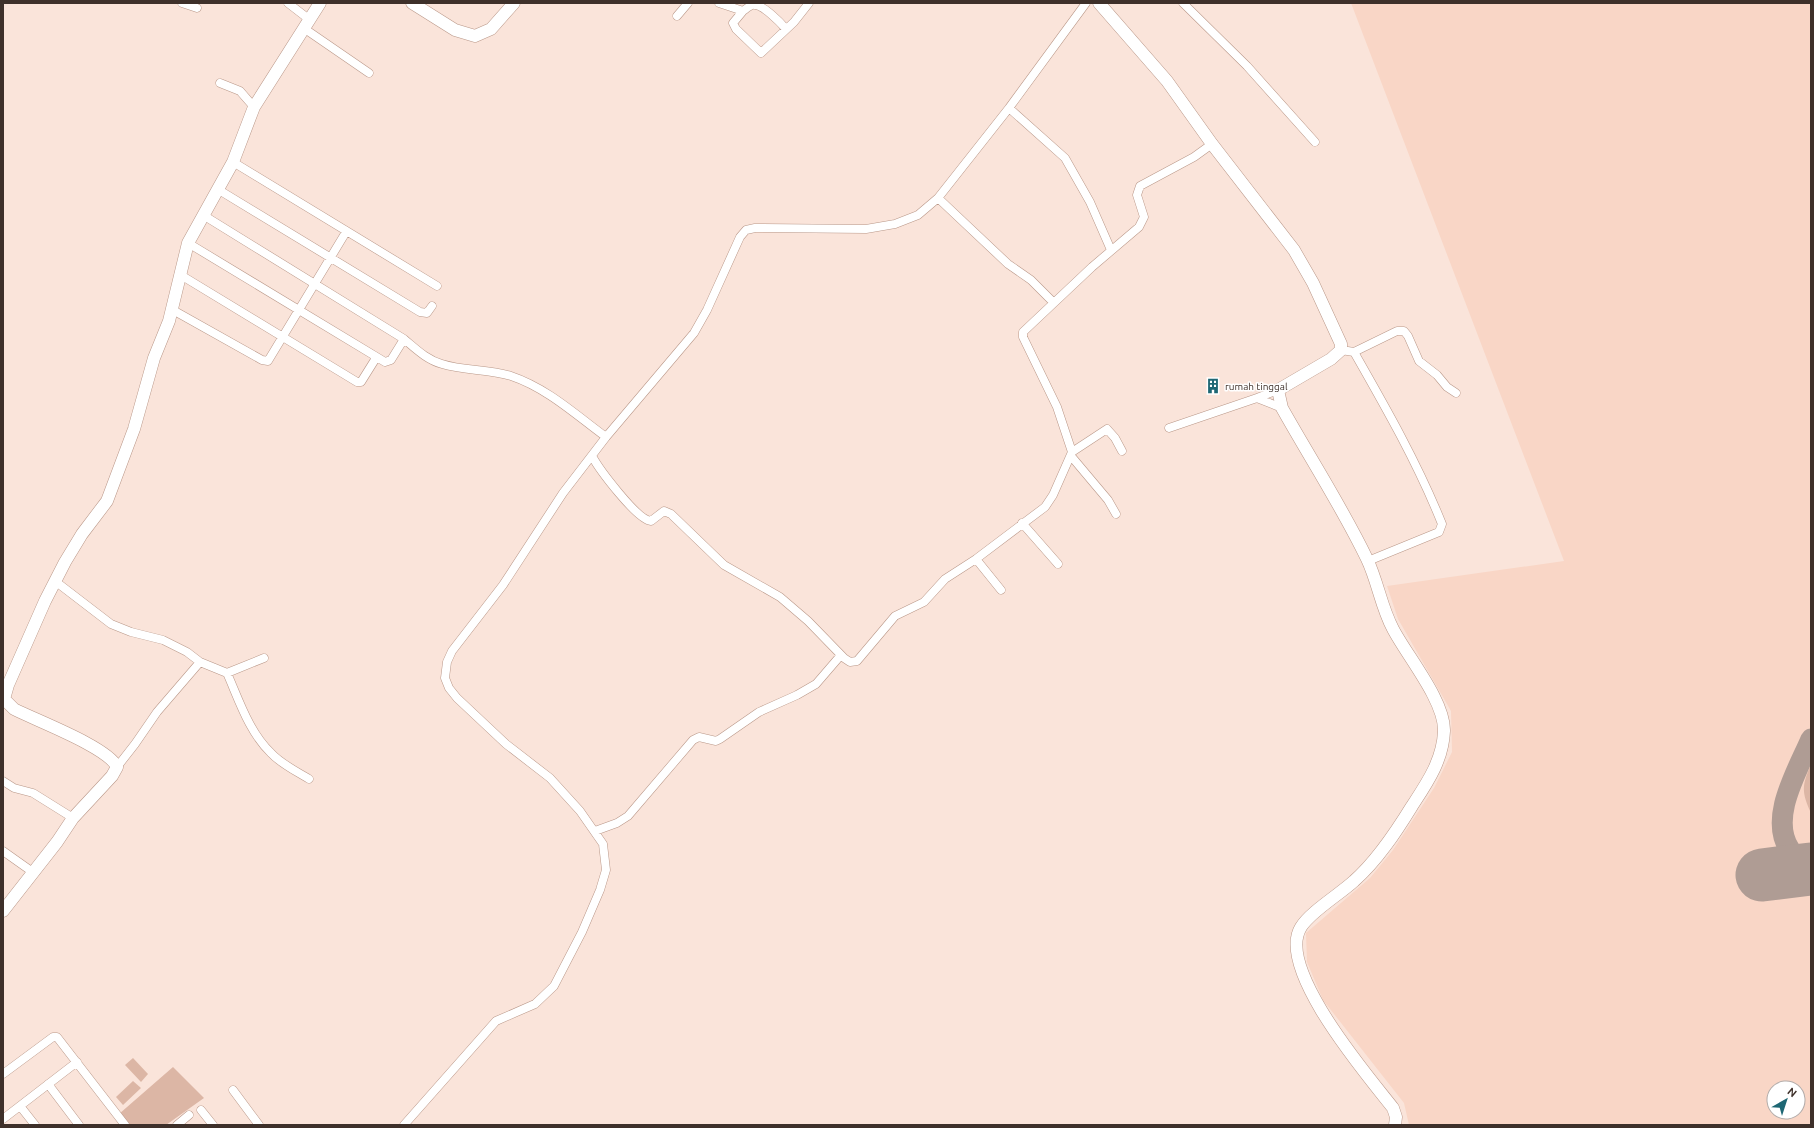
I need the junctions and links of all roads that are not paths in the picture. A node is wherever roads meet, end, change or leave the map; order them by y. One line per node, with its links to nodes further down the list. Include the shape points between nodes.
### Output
1 (182, 3): 12 (street)
2 (288, 3): 15 (street)
3 (320, 3): 15 (street)
4 (412, 3): 5 (street, via 455,30 475,36 491,29)
5 (514, 3)
6 (688, 3): 14 (street)
7 (719, 3): 13 (street)
8 (809, 3): 16 (street)
9 (1086, 3): 20 (street)
10 (1099, 3): 22 (street, via 1167,81)
11 (1183, 3): 21 (street, via 1247,66)
12 (197, 8)
13 (743, 11): 16 (street, via 751,5 757,5); 16 (street, via 733,23 761,53)
14 (677, 16)
15 (308, 24): 17 (street); 19 (street)
16 (786, 29)
17 (369, 73)
18 (220, 83): 19 (street, via 240,91)
19 (254, 107): 23 (street)
20 (1009, 108): 25 (street); 29 (street, via 1065,158 1090,202)
21 (1315, 142)
22 (1212, 144): 29 (street, via 1194,157 1140,186 1137,195 1144,217 1143,222); 40 (street, via 1304,266 1341,344)
23 (233, 162): 24 (street); 27 (street)
24 (219, 190): 26 (street); 30 (street)
25 (938, 198): 34 (street); 48 (street, via 918,215 882,227 746,230 736,244 694,333)
26 (203, 215): 28 (street); 32 (street)
27 (346, 232): 30 (street); 33 (street)
28 (188, 243): 31 (street); 37 (street)
29 (1111, 250): 34 (street)
30 (331, 257): 32 (street); 35 (street, via 424,314)
31 (179, 274): 36 (street); 38 (street)
32 (315, 285): 37 (street); 39 (street)
33 (437, 286)
34 (1053, 302): 50 (street, via 1025,328 1022,334 1057,407)
35 (432, 306)
36 (171, 309): 38 (street, via 266,361); 57 (street, via 134,429 107,501 80,537)
37 (298, 311): 38 (street); 42 (street)
38 (282, 337): 42 (street, via 359,382 364,379)
39 (404, 339): 42 (street, via 390,362); 48 (street, via 419,353 442,364 496,373 523,381 553,397)
40 (1341, 350): 41 (street); 43 (street, via 1331,359)
41 (1354, 352): 44 (street, via 1397,331 1404,331 1419,361); 55 (street, via 1428,489 1442,524 1439,532)
42 (376, 358)
43 (1278, 390): 45 (street); 46 (street)
44 (1456, 393)
45 (1257, 398): 46 (street); 47 (street)
46 (1282, 408): 55 (street)
47 (1169, 428)
48 (606, 437): 51 (street)
49 (1122, 451): 50 (street, via 1107,429)
50 (1071, 454): 52 (street); 53 (street, via 1049,502)
51 (592, 456): 59 (street, via 614,488 642,517 650,521 664,512 671,514 724,565 780,597); 68 (street, via 554,506 503,585 452,651 447,662 445,678 449,688 466,707 506,744 550,778)
52 (1116, 514)
53 (1022, 524): 54 (street); 56 (street)
54 (976, 559): 58 (street); 59 (street, via 945,579 924,602 895,616 857,661 850,662)
55 (1368, 561): 87 (street, via 1388,620 1440,708 1444,723 1443,743 1432,775 1395,832 1362,874 1302,925 1296,945 1313,996 1337,1038 1393,1108)
56 (1058, 564)
57 (55, 581): 61 (street, via 111,624 163,640); 63 (street, via 8,685)
58 (1001, 590)
59 (841, 655): 68 (street, via 816,684 759,712 720,739 716,741 702,736 697,737 628,816)
60 (264, 658): 62 (street)
61 (200, 662): 62 (street); 64 (street, via 157,712)
62 (227, 673): 65 (street, via 255,734 272,754)
63 (4, 701): 64 (street, via 14,709 95,748 112,759)
64 (116, 767): 67 (street, via 112,776)
65 (309, 779)
66 (3, 781): 67 (street, via 14,788 32,793)
67 (73, 818): 70 (street)
68 (595, 831): 86 (street, via 605,853 604,879 582,932 554,986 535,1004 496,1021)
69 (3, 851): 70 (street)
70 (34, 873): 71 (street)
71 (3, 911)
72 (77, 1062): 73 (street, via 60,1039 55,1037); 74 (street); 82 (street)
73 (3, 1074)
74 (48, 1084): 76 (street); 81 (street)
75 (233, 1090): 85 (street)
76 (20, 1106): 79 (street); 80 (street)
77 (201, 1110): 84 (street)
78 (189, 1116): 83 (street)
79 (3, 1119)
80 (34, 1125)
81 (79, 1125)
82 (125, 1125)
83 (177, 1125)
84 (213, 1125)
85 (259, 1125)
86 (404, 1125)
87 (1395, 1125)

